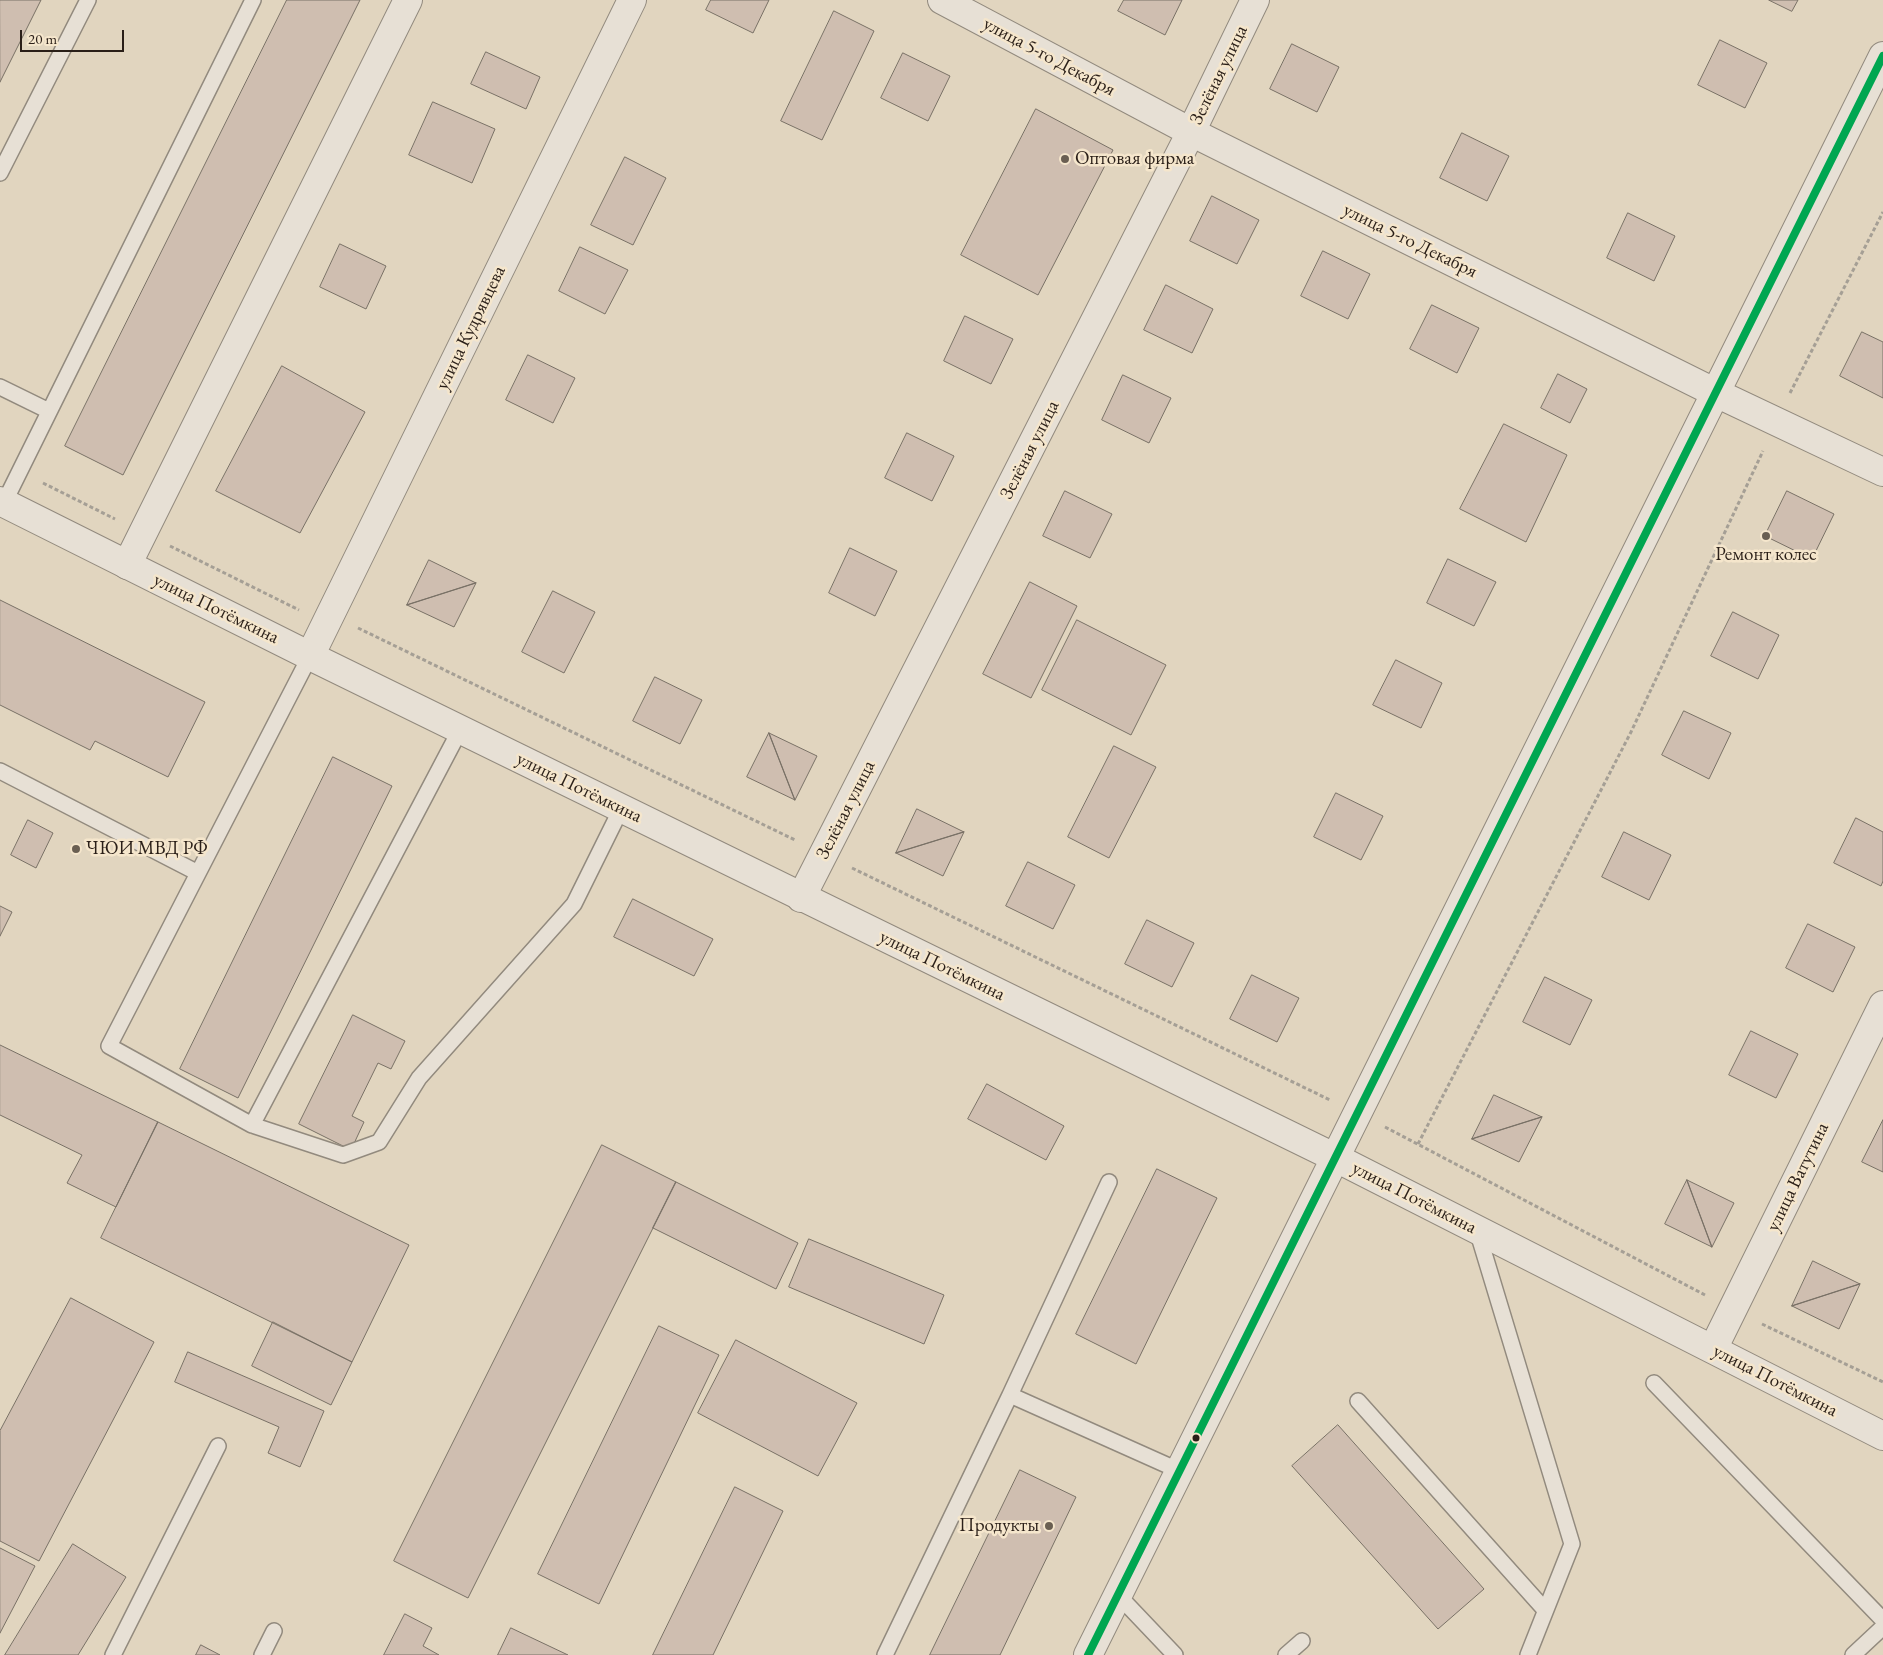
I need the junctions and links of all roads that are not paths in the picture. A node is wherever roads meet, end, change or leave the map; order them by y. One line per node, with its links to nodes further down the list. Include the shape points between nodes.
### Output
1 (88, 0): 9 (lane)
2 (253, 0): 12 (lane)
3 (408, 0): 15 (street)
4 (632, 0): 16 (street, улица Кудрявцева)
5 (942, 0): 8 (street, улица 5-го Декабря)
6 (1256, 0): 8 (street, Зелёная улица)
7 (1883, 56): 11 (street)
8 (1192, 132): 11 (street, улица 5-го Декабря); 21 (street, Зелёная улица)
9 (0, 174)
10 (0, 387): 12 (lane)
11 (1716, 392): 13 (street, улица 5-го Декабря); 24 (street)
12 (49, 411): 14 (lane)
13 (1883, 472)
14 (2, 502): 15 (street, улица Потёмкина)
15 (127, 565): 16 (street, улица Потёмкина)
16 (310, 656): 17 (street, улица Потёмкина); 20 (lane)
17 (460, 730): 19 (street, улица Потёмкина); 23 (lane)
18 (0, 771): 20 (lane)
19 (621, 809): 21 (street, улица Потёмкина); 23 (lane, via 574,904 419,1078 380,1142 343,1155)
20 (198, 873): 23 (lane, via 109,1046)
21 (801, 898): 24 (street, улица Потёмкина)
22 (1883, 1005): 27 (street, улица Ватутина)
23 (252, 1125)
24 (1336, 1158): 26 (street, улица Потёмкина); 33 (street)
25 (1109, 1182): 29 (lane)
26 (1477, 1230): 27 (street, улица Потёмкина); 35 (lane, via 1572,1544)
27 (1713, 1349): 31 (street, улица Потёмкина)
28 (1654, 1382): 36 (lane)
29 (1010, 1395): 33 (lane); 42 (lane)
30 (1358, 1401): 35 (lane)
31 (1883, 1436)
32 (218, 1446): 40 (lane)
33 (1180, 1471): 34 (street)
34 (1118, 1595): 43 (street); 44 (lane)
35 (1546, 1610): 46 (lane)
36 (1883, 1620)
37 (1883, 1626): 47 (lane)
38 (274, 1631): 41 (lane)
39 (1302, 1641): 45 (lane)
40 (113, 1655)
41 (262, 1655)
42 (885, 1655)
43 (1088, 1655)
44 (1175, 1655)
45 (1286, 1655)
46 (1528, 1655)
47 (1853, 1655)

